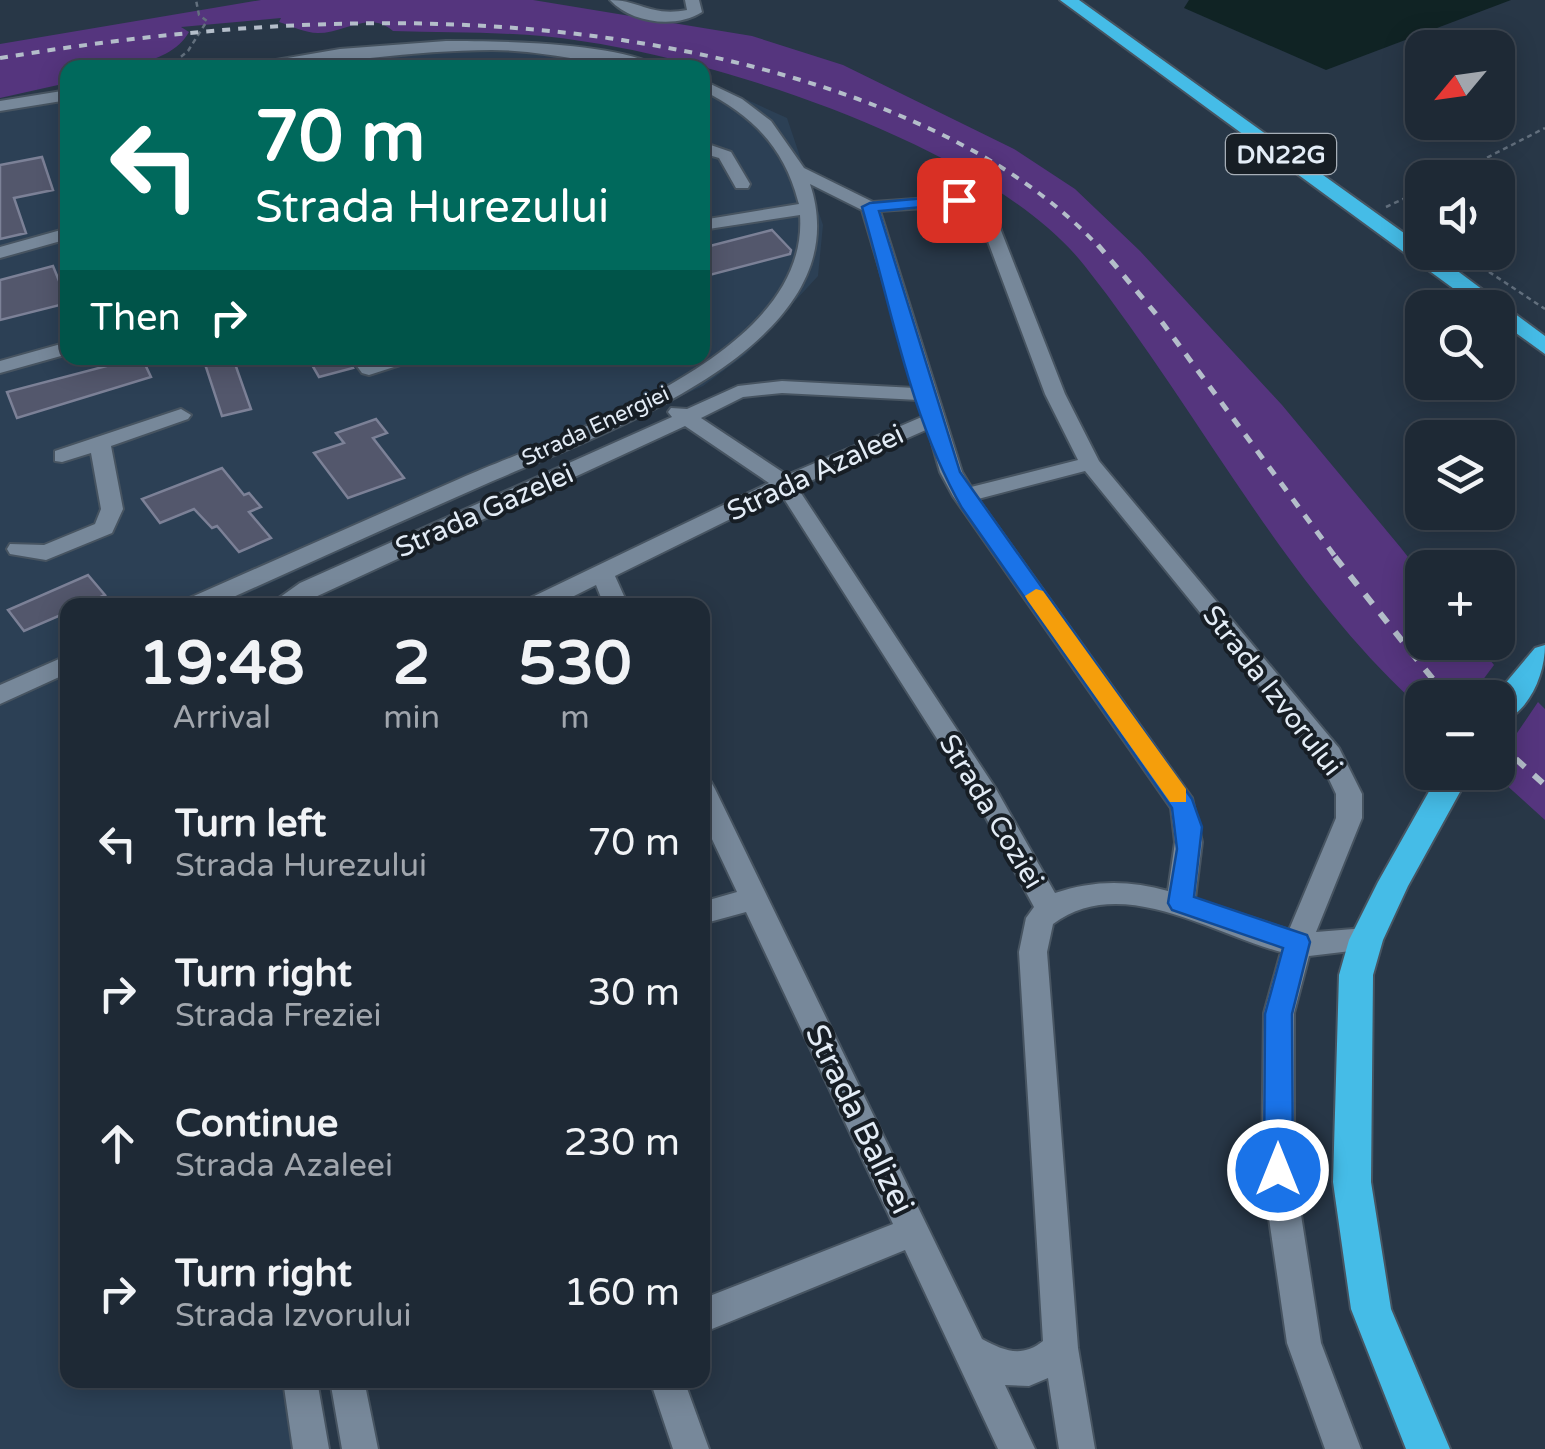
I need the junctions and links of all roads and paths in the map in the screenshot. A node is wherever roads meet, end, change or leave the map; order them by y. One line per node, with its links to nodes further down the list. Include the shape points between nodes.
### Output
1 (196, 0): 6 (path, via 200,18 208,21)
2 (617, 0): 3 (street, via 627,10 673,18 695,12)
3 (692, 0)
4 (1068, 0): 21 (highway, DN22G)
5 (405, 50): 7 (street); 8 (street); 9 (street, via 550,50)
6 (176, 60)
7 (312, 60)
8 (410, 60)
9 (628, 60)
10 (710, 88): 16 (street, Strada Energiei, via 745,104 778,135)
11 (60, 96): 12 (street)
12 (0, 106)
13 (1545, 128): 15 (path)
14 (710, 150): 17 (street, via 725,155)
15 (1482, 160)
16 (798, 172): 19 (street); 20 (street, Strada Energiei)
17 (742, 184)
18 (1405, 198): 21 (path)
19 (870, 207): 32 (street, Strada Azaleei); 40 (street, Strada Izvorului, via 972,200 984,209 1055,394)
20 (809, 208): 22 (street); 33 (street, Strada Energiei, via 810,243 791,290 734,350)
21 (1368, 216): 26 (highway, DN22G)
22 (710, 224)
23 (60, 235): 24 (street)
24 (0, 254)
25 (1486, 270): 27 (path)
26 (1471, 290)
27 (1545, 310)
28 (1515, 323): 29 (highway, DN22G)
29 (1545, 347)
30 (60, 350): 31 (street)
31 (0, 367)
32 (925, 394): 35 (street, Strada Gazelei, via 765,387 728,396); 36 (street, Strada Azaleei)
33 (657, 399): 35 (street, Strada Coziei); 46 (street, Strada Energiei)
34 (181, 415): 38 (street)
35 (687, 418): 42 (street, Strada Coziei); 47 (street, Strada Gazelei)
36 (932, 420): 37 (street, Strada Azaleei); 41 (street)
37 (888, 436): 41 (street, via 916,439); 42 (street, Strada Azaleei)
38 (100, 443): 39 (street); 44 (street, via 112,510 104,528 46,553)
39 (62, 456)
40 (1090, 463): 43 (street); 61 (street, Strada Izvorului, via 1344,779 1349,818)
41 (951, 472): 43 (street)
42 (785, 484): 45 (street, Strada Azaleei); 58 (street, Strada Coziei, via 987,796)
43 (964, 496): 57 (street, via 1183,806 1190,849)
44 (18, 549)
45 (602, 573): 48 (street, Strada Azaleei); 49 (street)
46 (211, 598)
47 (292, 598)
48 (550, 598)
49 (613, 598)
50 (1545, 654): 52 (highway)
51 (60, 667): 53 (street)
52 (1515, 690)
53 (0, 695)
54 (1446, 790): 60 (highway)
55 (710, 805): 56 (street, Strada Balizei)
56 (755, 898): 59 (street); 62 (street, Strada Balizei)
57 (1180, 903): 58 (street, via 1101,894); 61 (street)
58 (1049, 908): 64 (street, Strada Coziei, via 1036,928 1033,952)
59 (710, 911)
60 (1366, 940): 61 (street); 75 (highway, via 1356,975 1352,1182 1371,1309)
61 (1298, 942): 74 (street, Strada Izvorului, via 1279,1014 1278,1170 1304,1343)
62 (914, 1230): 63 (street); 65 (street, Strada Balizei)
63 (710, 1313)
64 (1061, 1348): 65 (street, via 1046,1364 1022,1372 995,1367); 73 (street, Strada Coziei)
65 (972, 1352): 72 (street, Strada Balizei)
66 (301, 1388): 69 (street)
67 (349, 1388): 70 (street)
68 (670, 1388): 71 (street)
69 (311, 1449)
70 (360, 1449)
71 (691, 1449)
72 (1017, 1449)
73 (1077, 1449)
74 (1343, 1449)
75 (1428, 1449)

